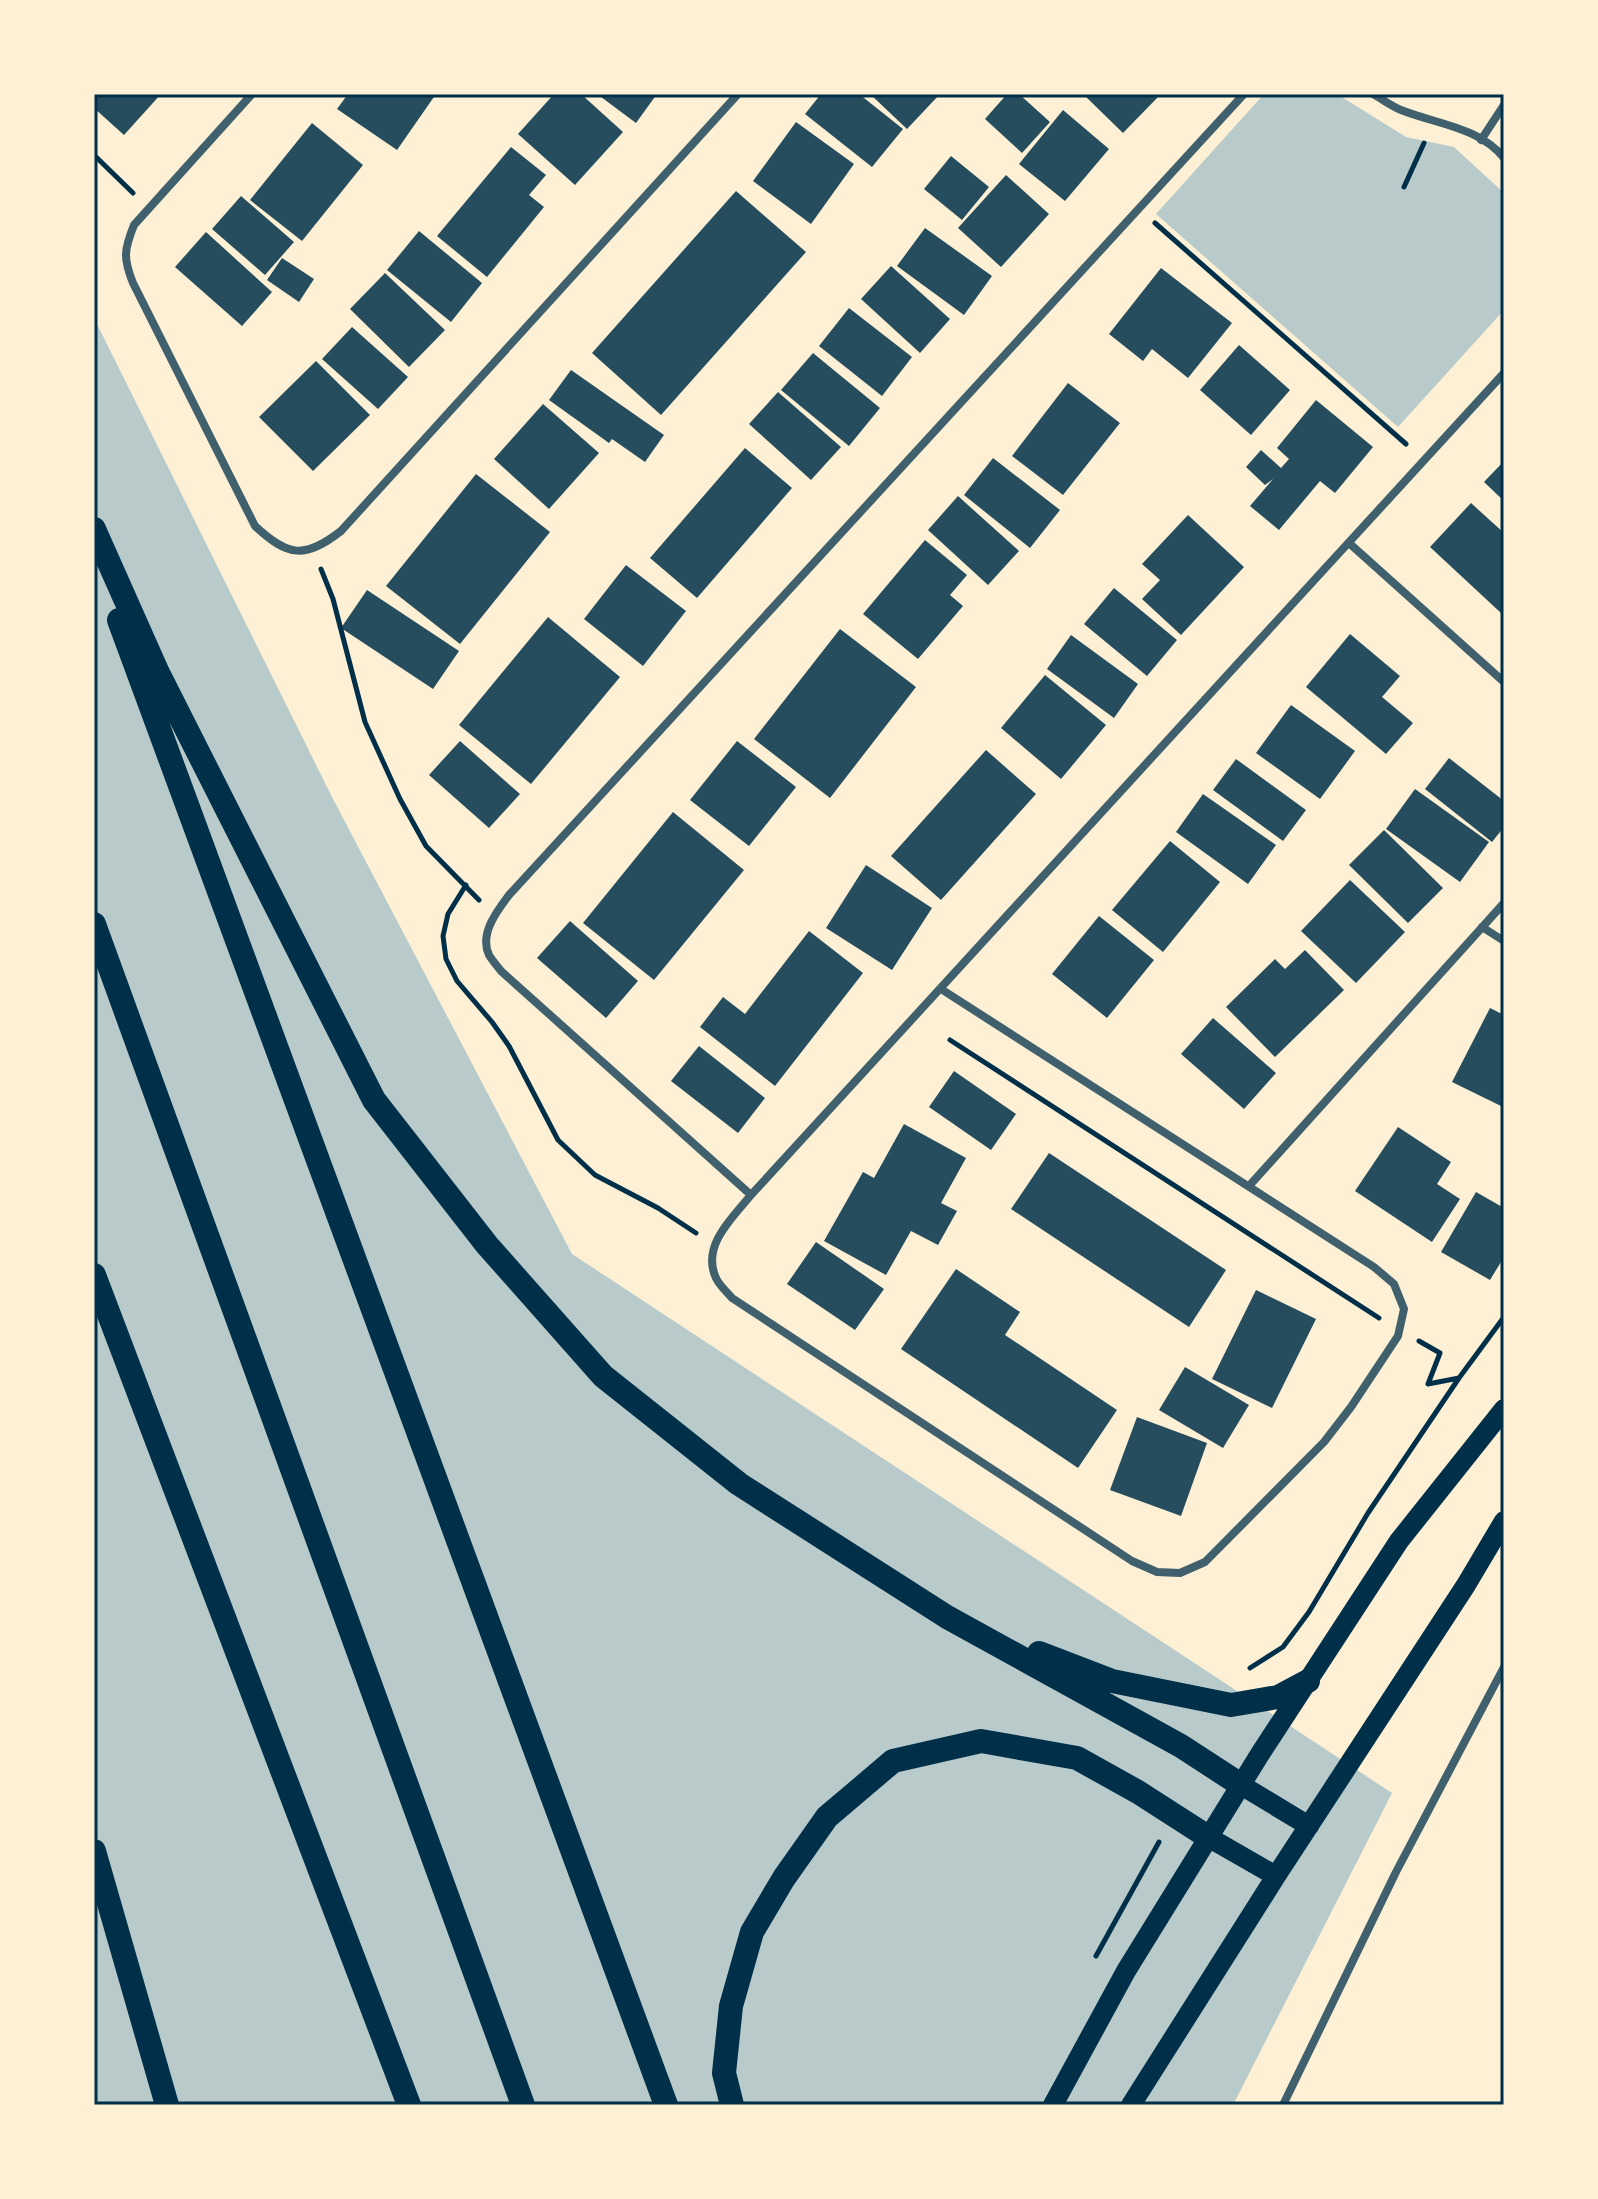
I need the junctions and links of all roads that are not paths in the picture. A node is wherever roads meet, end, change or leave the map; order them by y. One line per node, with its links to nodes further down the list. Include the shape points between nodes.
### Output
1 (252, 94): 2 (street, via 134,225 125,247 126,265 255,526 273,543 298,552 321,546 341,531)
2 (738, 94)
3 (1244, 94): 19 (street, via 494,915 488,953 501,971)
4 (1373, 94): 6 (street)
5 (1504, 105): 6 (street)
6 (1481, 140): 7 (street)
7 (1504, 158)
8 (1504, 373): 10 (street)
9 (94, 529): 23 (highway, via 158,673 374,1100 487,1245 603,1376 739,1484)
10 (1349, 543): 12 (street); 17 (street)
11 (94, 554): 34 (highway)
12 (1504, 682)
13 (1504, 903): 15 (street)
14 (94, 924): 33 (highway)
15 (1482, 927): 16 (street); 18 (street)
16 (1504, 941)
17 (941, 989): 18 (street); 19 (street)
18 (1249, 1186): 19 (street, via 1374,1267 1394,1284 1404,1309 1398,1336 1324,1442 1205,1562 1180,1573 1157,1572 1132,1561 732,1298 711,1264 714,1245)
19 (751, 1195)
20 (94, 1275): 32 (highway)
21 (1504, 1409): 25 (main road, via 1399,1541)
22 (1504, 1521): 27 (main road)
23 (947, 1617): 25 (highway, via 1112,1681 1231,1705 1278,1697); 26 (highway, via 1181,1746)
24 (1504, 1667): 38 (street, via 1396,1872)
25 (1308, 1681): 26 (main road)
26 (1241, 1785): 27 (main road); 28 (main road)
27 (1309, 1826): 30 (main road)
28 (1208, 1837): 30 (main road); 35 (highway, via 1077,1758 981,1741 893,1761 827,1817 752,1932 731,2006 724,2073); 36 (main road)
29 (94, 1851): 31 (highway)
30 (1276, 1876): 37 (main road)
31 (167, 2105)
32 (409, 2105)
33 (523, 2105)
34 (666, 2105)
35 (732, 2105)
36 (1053, 2105)
37 (1131, 2105)
38 (1283, 2105)

